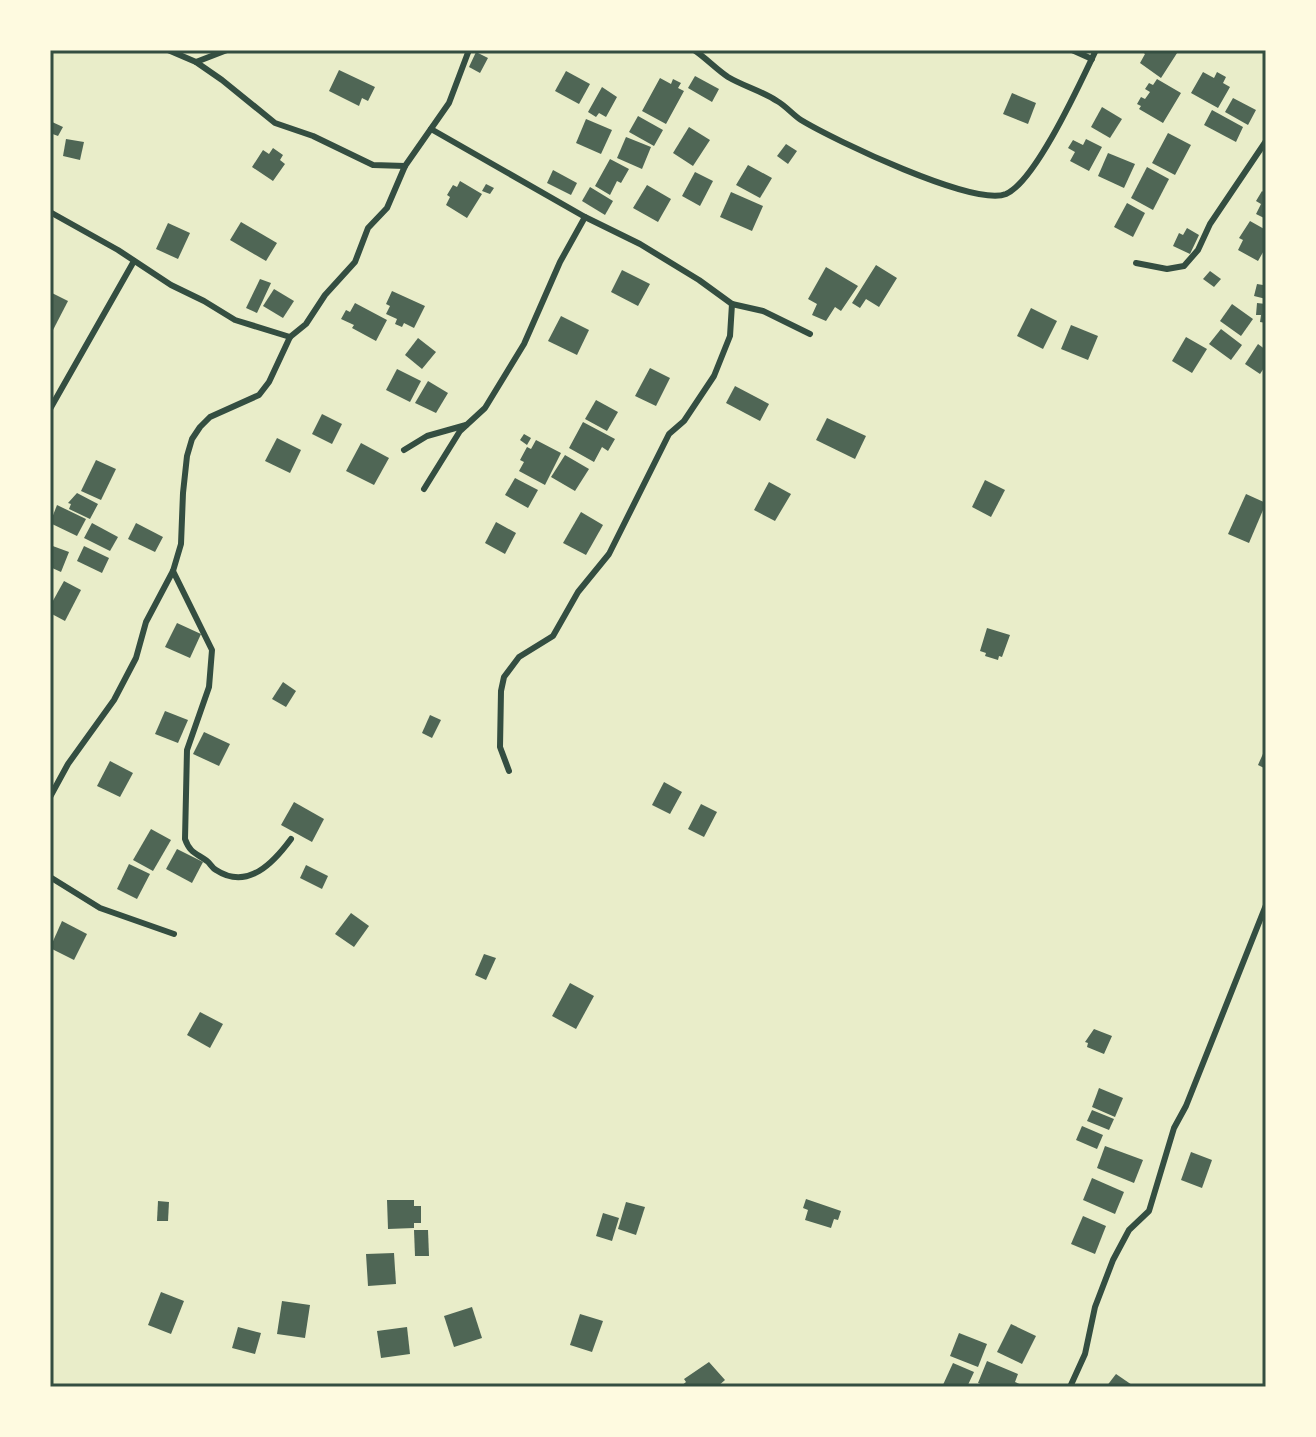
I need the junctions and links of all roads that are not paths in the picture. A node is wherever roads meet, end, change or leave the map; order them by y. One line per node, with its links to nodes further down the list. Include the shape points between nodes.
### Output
1 (168, 50): 8 (street)
2 (227, 50): 8 (street)
3 (469, 50): 9 (street, via 449,103)
4 (694, 50): 7 (street, via 729,78 856,148 987,197 1005,194 1020,183 1065,117)
5 (1072, 50): 7 (street)
6 (1096, 50): 7 (street)
7 (1092, 59)
8 (196, 62): 11 (street, via 275,123 373,165)
9 (431, 129): 11 (street); 13 (street)
10 (1266, 141): 15 (street, via 1184,266 1167,269)
11 (405, 166): 18 (street, via 393,199 364,235 355,262)
12 (50, 212): 14 (street)
13 (585, 217): 16 (street, via 664,258); 20 (street, via 524,344 485,408)
14 (134, 261): 18 (street, via 235,320); 19 (street)
15 (1136, 263)
16 (732, 304): 17 (street, via 763,311); 24 (street, via 730,336 714,376 669,434 609,554 578,592 553,636 519,657 504,677 500,747)
17 (810, 334)
18 (290, 337): 23 (street, via 259,395 210,417 192,439 181,544)
19 (50, 409)
20 (466, 425): 21 (street, via 427,436); 22 (street)
21 (404, 450)
22 (424, 489)
23 (173, 571): 25 (street, via 114,700); 26 (street, via 212,650 209,687 187,750 185,839 217,870 244,875 273,863)
24 (509, 771)
25 (50, 797)
26 (291, 839)
27 (50, 877): 29 (street, via 100,908)
28 (1266, 905): 30 (street, via 1174,1128 1149,1211 1129,1230 1113,1260)
29 (174, 934)
30 (1070, 1387)

